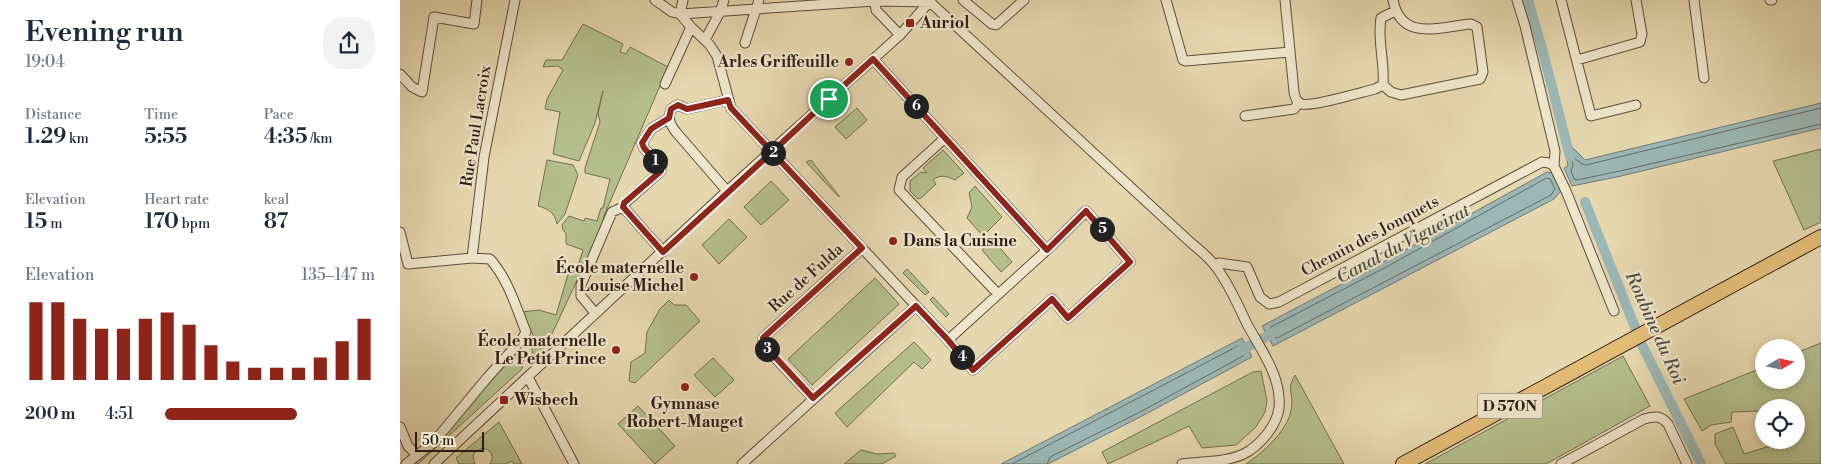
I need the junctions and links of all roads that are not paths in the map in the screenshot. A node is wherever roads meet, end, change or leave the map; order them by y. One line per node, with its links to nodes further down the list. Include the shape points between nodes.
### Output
1 (477, 0): 29 (street, via 474,24 434,17 422,92)
2 (515, 0): 48 (street, Rue Paul Lacroix, via 484,157)
3 (655, 0): 21 (street)
4 (683, 0): 21 (street)
5 (724, 0): 20 (street)
6 (759, 0): 18 (street)
7 (965, 0): 8 (street, via 996,25)
8 (1024, 0)
9 (1166, 0): 26 (street, via 1186,62)
10 (1285, 0): 26 (street)
11 (1393, 0): 19 (street)
12 (1517, 0): 40 (street, via 1556,151)
13 (1561, 0): 28 (street)
14 (1636, 0): 28 (street, via 1642,34 1640,42)
15 (1694, 0): 30 (street)
16 (875, 1): 17 (street); 18 (street); 23 (street, via 876,10)
17 (930, 1): 23 (street); 49 (street)
18 (756, 10): 20 (street); 25 (street)
19 (1395, 11): 32 (street, via 1381,18 1379,30); 32 (street, via 1414,29 1471,24 1477,27 1482,72 1480,79 1401,95 1391,92)
20 (720, 12): 21 (street); 24 (street)
21 (680, 14): 22 (street)
22 (691, 27): 24 (street); 31 (street)
23 (900, 35): 27 (street)
24 (705, 40): 33 (street, via 717,56)
25 (745, 43)
26 (1290, 52): 34 (street)
27 (873, 59): 38 (street); 39 (street)
28 (1577, 60): 35 (street, via 1591,116)
29 (400, 74)
30 (1704, 78)
31 (665, 84)
32 (1383, 84): 34 (street, via 1375,89 1318,103 1304,105)
33 (728, 100): 37 (street, via 687,109 678,105 671,109); 39 (street, via 731,108)
34 (1298, 101): 36 (street, via 1294,109)
35 (1636, 105)
36 (1245, 116)
37 (669, 118): 41 (street, via 676,132); 42 (street, via 651,129 642,143 661,171)
38 (945, 138): 46 (street); 50 (street, via 902,177 900,190)
39 (772, 152): 41 (street); 45 (street)
40 (1555, 168): 49 (street, Chemin des Jonquets, via 1542,162 1279,302 1269,304 1260,297 1247,267 1219,263); 52 (street)
41 (727, 191): 47 (street)
42 (623, 207): 47 (street); 53 (street, via 612,212 581,285 582,296)
43 (400, 232): 48 (street, via 408,264)
44 (1821, 237): 64 (main road, D 570N)
45 (862, 248): 51 (street); 56 (street, Rue de Fulda, via 763,338 766,347)
46 (1047, 250): 50 (street); 54 (street, via 1086,211 1130,262 1068,318 1052,299 973,370)
47 (663, 252): 53 (street)
48 (472, 258): 58 (street, via 490,259 497,267 526,332 433,443)
49 (1215, 266): 63 (street, via 1276,380 1279,410 1266,435 1248,451 1224,460)
50 (998, 294): 54 (street)
51 (916, 306): 54 (street); 56 (street)
52 (1614, 311)
53 (596, 313): 55 (street)
54 (948, 340)
55 (528, 377): 60 (street); 61 (street)
56 (813, 398): 62 (street)
57 (400, 427): 58 (street, via 408,446)
58 (417, 455): 59 (street)
59 (406, 464)
60 (434, 464)
61 (574, 464)
62 (742, 464)
63 (1182, 464)
64 (1403, 464)
65 (1561, 464): 66 (street, via 1655,416 1668,424)
66 (1687, 464)

